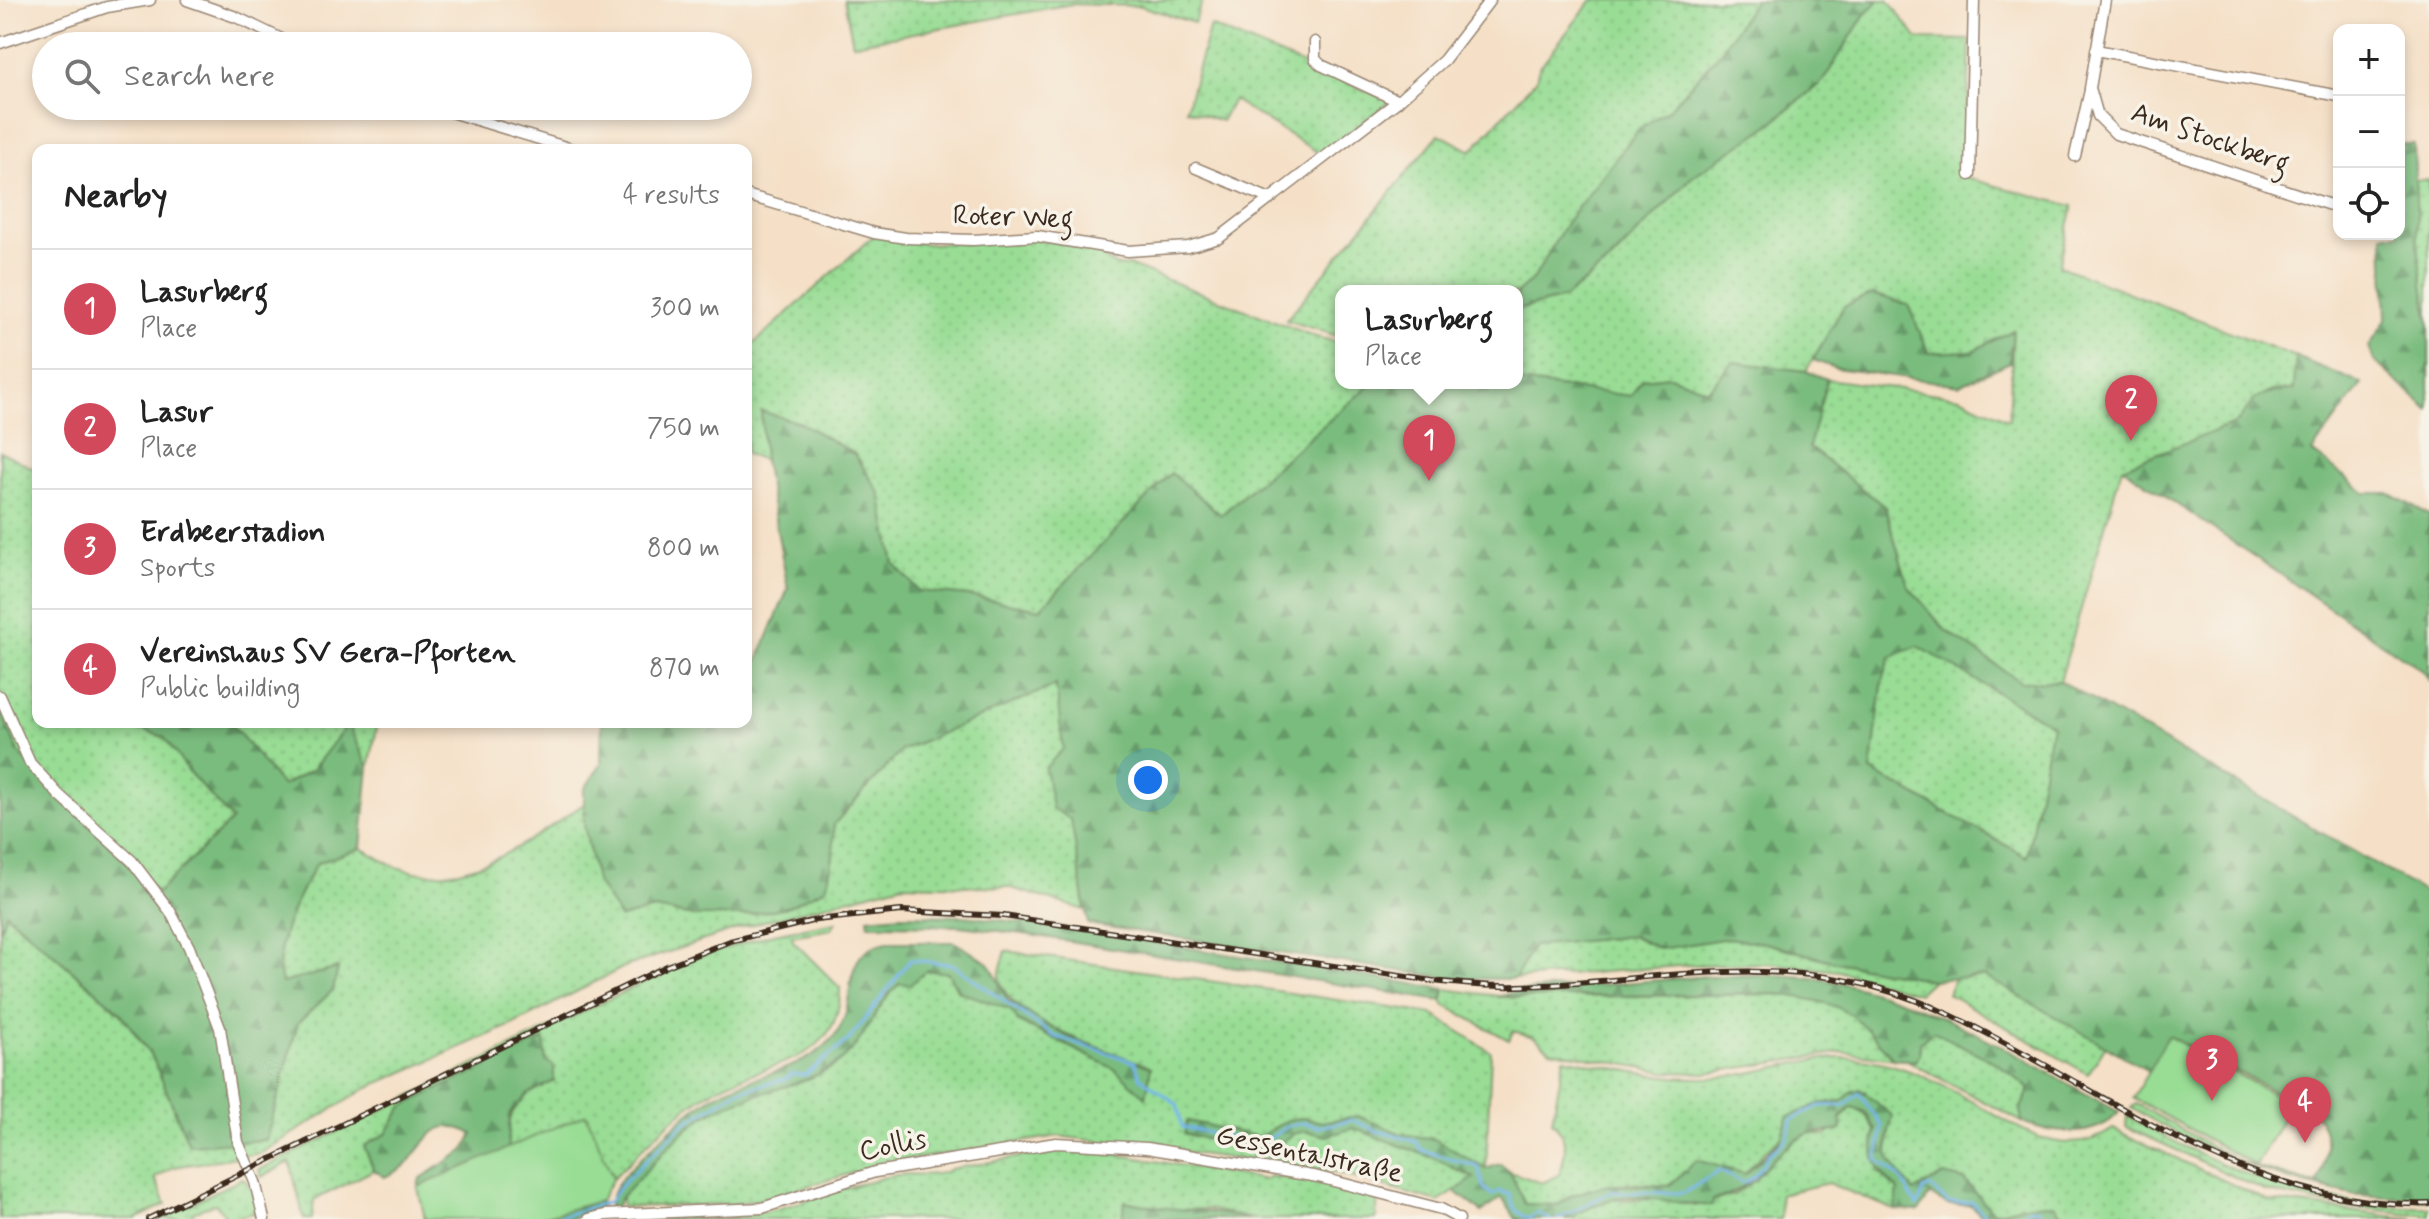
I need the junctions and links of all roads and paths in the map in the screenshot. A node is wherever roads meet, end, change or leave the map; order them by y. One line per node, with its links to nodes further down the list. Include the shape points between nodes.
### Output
1 (150, 0): 7 (street, via 107,7)
2 (187, 0): 8 (street)
3 (1490, 0): 14 (street, Roter Weg, via 1444,60)
4 (1974, 0): 19 (street)
5 (2105, 0): 11 (street)
6 (32, 32): 10 (street)
7 (33, 32)
8 (267, 32)
9 (1315, 42): 14 (street, via 1315,59 1321,65)
10 (0, 43)
11 (2096, 50): 12 (street); 13 (street, Am Stockberg)
12 (2090, 88): 17 (street); 22 (street, Am Stockberg, via 2098,116 2116,134)
13 (2333, 95)
14 (1398, 101): 21 (street, Roter Weg)
15 (477, 120): 16 (street)
16 (555, 144)
17 (2075, 156)
18 (1196, 168): 21 (street)
19 (1970, 175)
20 (752, 197): 21 (street, Roter Weg, via 906,238 1037,236 1128,251 1188,247 1219,238)
21 (1270, 199)
22 (2333, 206)
23 (0, 696): 25 (street, via 30,763 132,861 176,923 220,1028 238,1142)
24 (1147, 1148): 26 (street, Collis, via 1056,1143 1014,1148 875,1172 762,1208); 27 (street, Gessentalstraße, via 1318,1177 1441,1209)
25 (264, 1219)
26 (589, 1219)
27 (1459, 1219)

